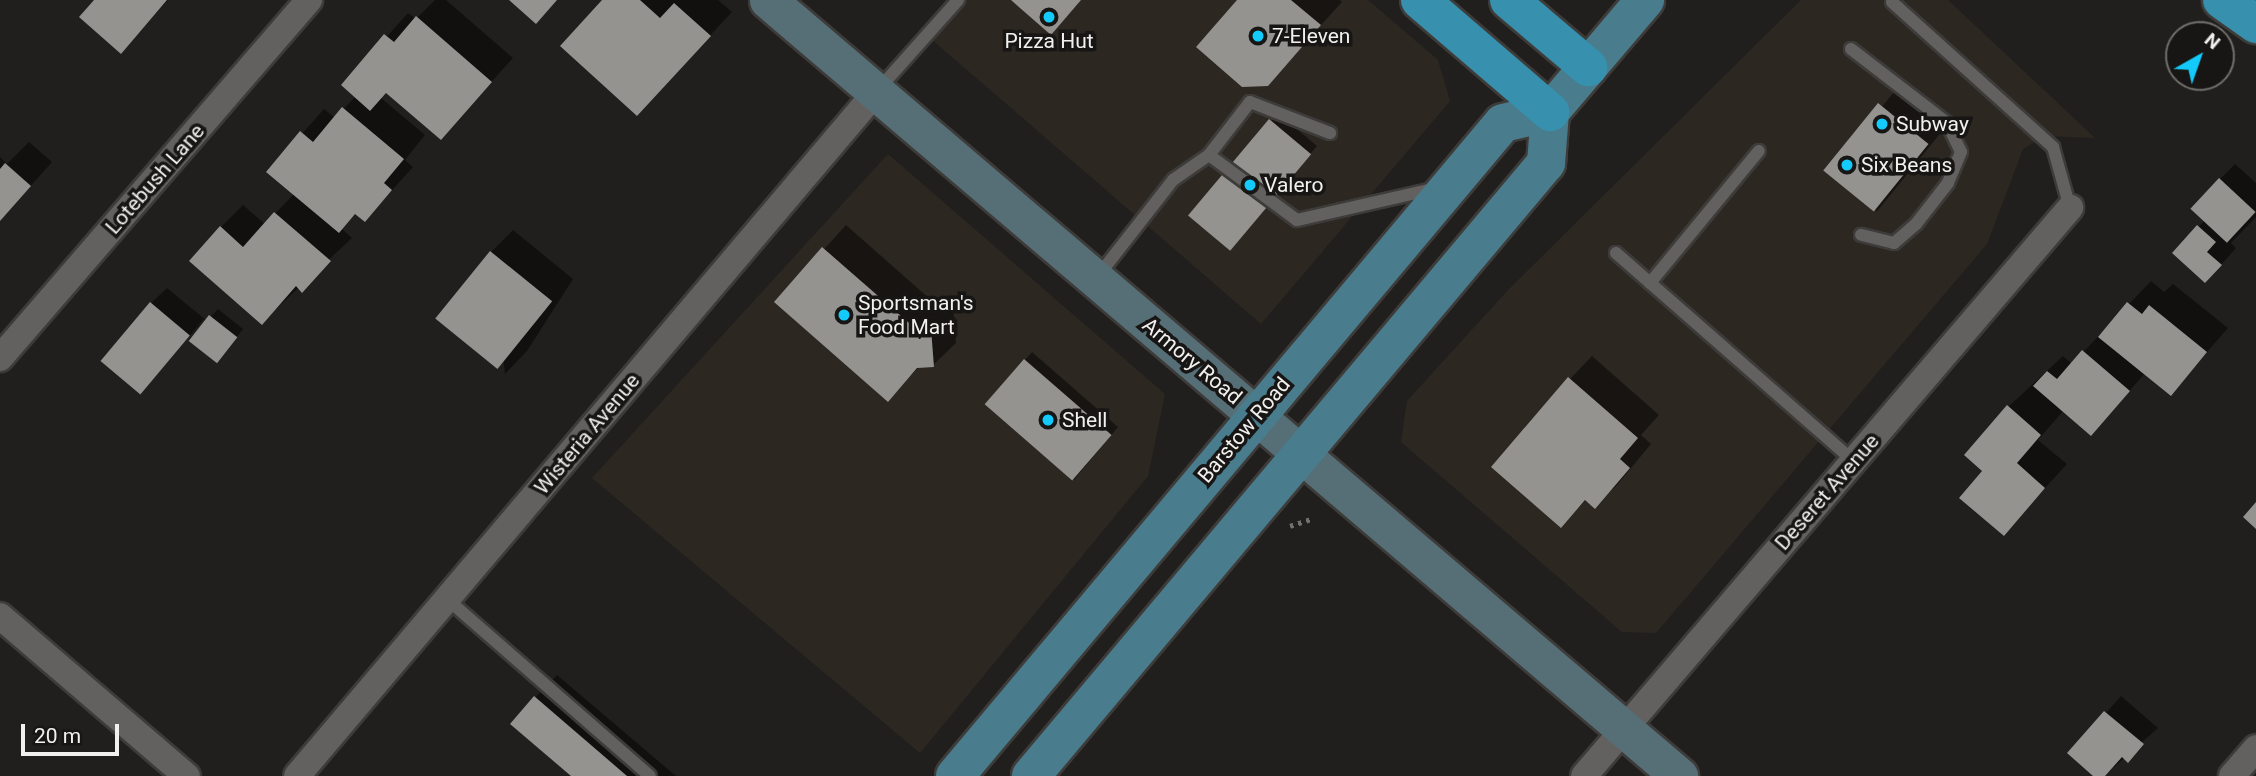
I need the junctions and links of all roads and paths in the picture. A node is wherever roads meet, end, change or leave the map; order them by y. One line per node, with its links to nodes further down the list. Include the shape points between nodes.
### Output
1 (309, 0): 25 (street, Lotebush Lane)
2 (768, 0): 14 (street, Armory Road)
3 (958, 0): 14 (lane)
4 (1420, 0): 15 (highway)
5 (1509, 0): 13 (highway)
6 (1645, 0): 13 (main road)
7 (2222, 0): 11 (highway)
8 (2240, 0): 10 (highway)
9 (1892, 2): 20 (lane, via 2053,147)
10 (2256, 14)
11 (2256, 24)
12 (1851, 49): 21 (lane, via 1947,123 1961,152 1948,183 1916,224 1894,243)
13 (1588, 67): 15 (main road)
14 (876, 92): 23 (street, Armory Road); 29 (street, Wisteria Avenue)
15 (1550, 113): 19 (main road, Barstow Road, via 1503,123); 27 (main road, via 1546,163)
16 (1330, 133): 18 (lane, via 1250,102)
17 (1759, 151): 24 (lane)
18 (1209, 155): 19 (lane, via 1297,220); 23 (lane, via 1173,180)
19 (1451, 185): 26 (main road, Barstow Road)
20 (2070, 208): 28 (street, Deseret Avenue)
21 (1861, 235)
22 (1616, 253): 24 (lane)
23 (1096, 279): 26 (street, Armory Road)
24 (1650, 283): 28 (lane)
25 (0, 358)
26 (1256, 415): 27 (street, Armory Road); 36 (main road, Barstow Road)
27 (1300, 453): 31 (street, Armory Road); 37 (main road)
28 (1854, 461): 31 (street, Deseret Avenue)
29 (447, 599): 34 (street, Wisteria Avenue); 35 (lane)
30 (0, 616): 33 (street)
31 (1624, 729): 38 (street, Deseret Avenue); 39 (street, Armory Road)
32 (2256, 748): 40 (street)
33 (187, 776)
34 (297, 776)
35 (650, 776)
36 (955, 776)
37 (1031, 776)
38 (1584, 776)
39 (1679, 776)
40 (2232, 776)

